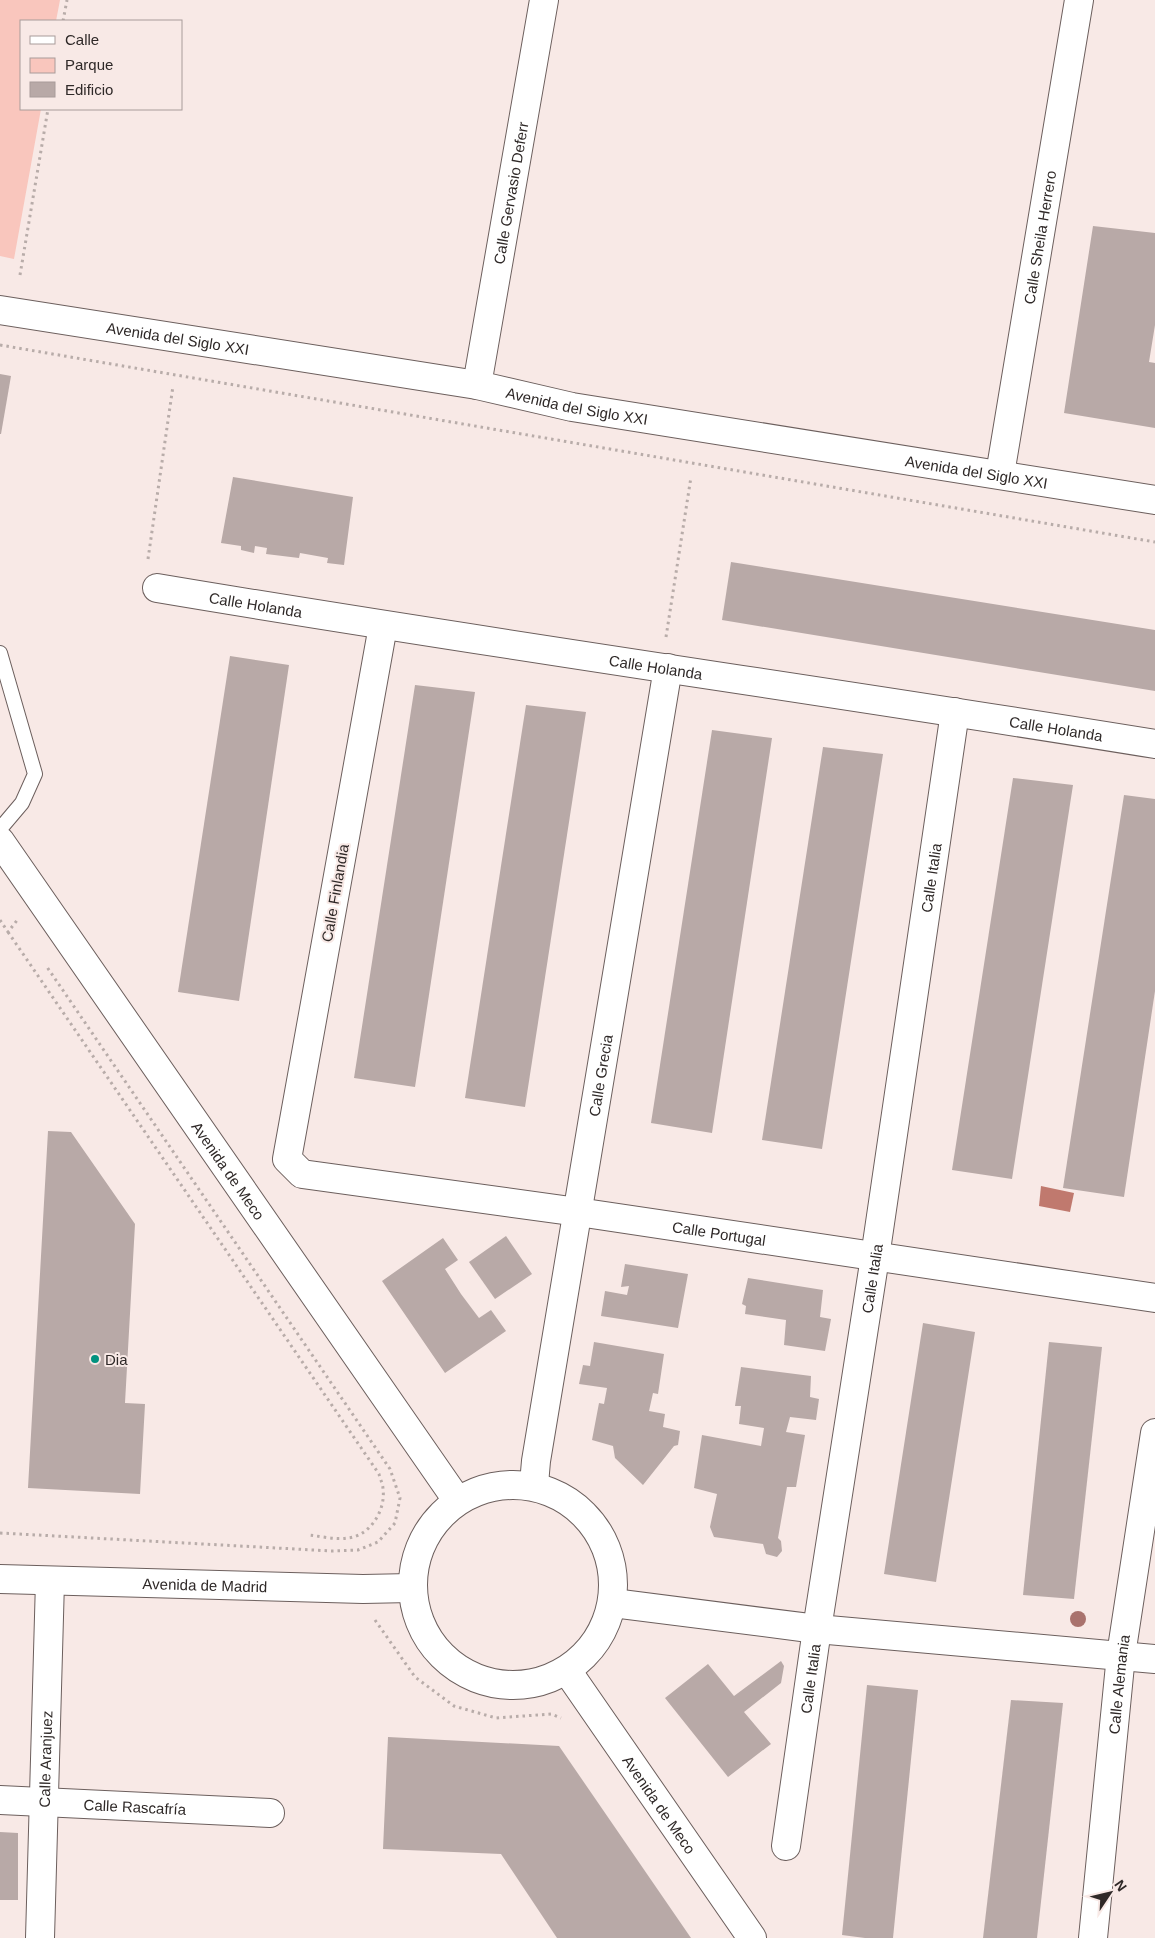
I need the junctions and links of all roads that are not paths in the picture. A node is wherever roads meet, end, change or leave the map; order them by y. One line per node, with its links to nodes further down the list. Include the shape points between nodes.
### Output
1 (544, 0): 4 (street, Calle Gervasio Deferr)
2 (1079, 0): 5 (street, Calle Sheila Herrero)
3 (0, 310): 4 (street, Avenida del Siglo XXI)
4 (477, 385): 5 (street, Avenida del Siglo XXI, via 572,407)
5 (1000, 474): 6 (street, Avenida del Siglo XXI)
6 (1155, 500)
7 (152, 577): 8 (street, Calle Holanda)
8 (383, 626): 10 (street, Calle Holanda); 15 (street, Calle Finlandia)
9 (0, 652): 13 (lane, via 35,774 22,803)
10 (668, 668): 11 (street, Calle Holanda); 16 (street, Calle Grecia)
11 (955, 712): 12 (street, Calle Holanda); 17 (street, Calle Italia)
12 (1155, 744)
13 (0, 829)
14 (0, 841): 21 (street, Avenida de Meco)
15 (287, 1159): 16 (street, Calle Portugal, via 302,1174)
16 (578, 1212): 17 (street, Calle Portugal); 20 (street, Calle Grecia)
17 (875, 1257): 18 (street, Calle Portugal); 26 (street, Calle Italia)
18 (1155, 1298)
19 (1155, 1433): 27 (street, Calle Alemania)
20 (534, 1484): 21 (street, via 507,1484); 25 (street, via 560,1496 586,1520 596,1535 611,1572)
21 (457, 1500): 24 (street, via 425,1538 415,1561)
22 (0, 1579): 23 (street, Avenida de Madrid)
23 (50, 1581): 24 (street, Avenida de Madrid); 31 (street, Calle Aranjuez)
24 (411, 1588): 29 (street, via 421,1621 440,1653 466,1674 498,1683 531,1684)
25 (613, 1603): 26 (street); 29 (street, via 606,1628 592,1651)
26 (817, 1629): 27 (street); 33 (street, Calle Italia)
27 (1121, 1655): 28 (street); 36 (street, Calle Alemania)
28 (1155, 1659)
29 (568, 1672): 35 (street, Avenida de Meco)
30 (0, 1800): 31 (street, Calle Rascafría)
31 (44, 1802): 32 (street, Calle Rascafría); 34 (street, Calle Aranjuez)
32 (270, 1813)
33 (786, 1846)
34 (40, 1938)
35 (752, 1938)
36 (1093, 1938)

